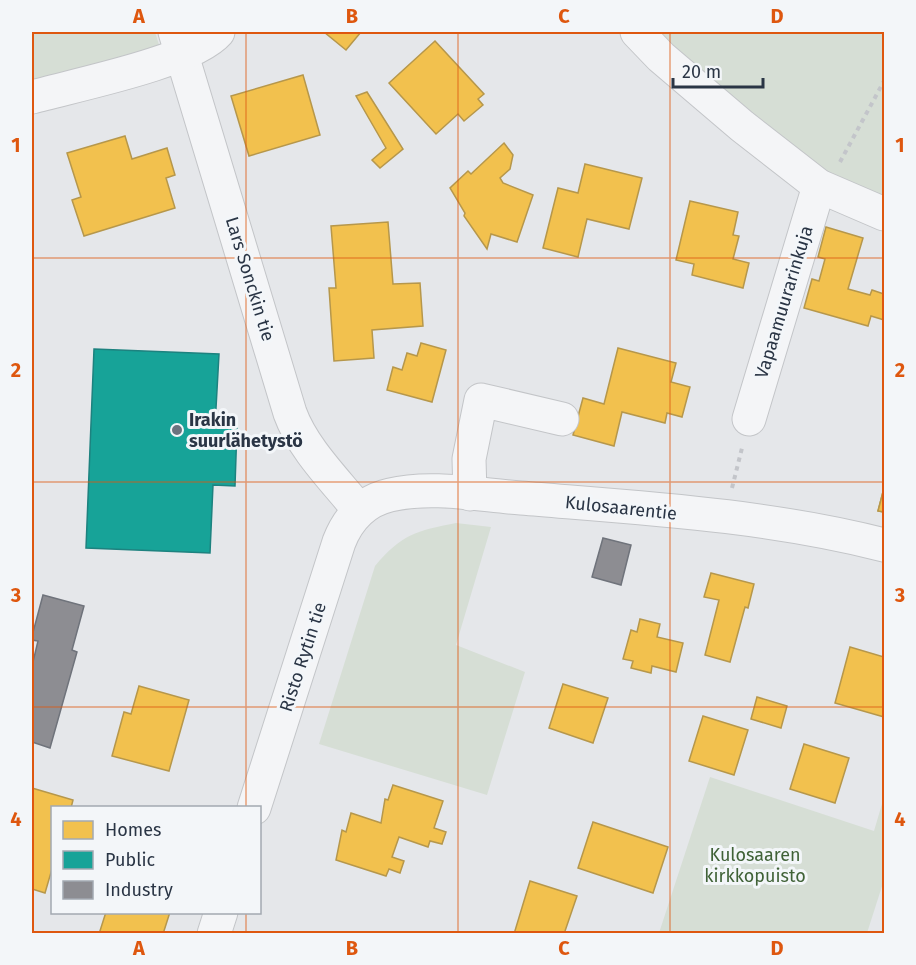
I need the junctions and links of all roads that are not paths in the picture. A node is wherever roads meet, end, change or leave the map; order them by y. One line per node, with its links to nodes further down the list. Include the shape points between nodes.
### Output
1 (219, 32): 3 (street, via 210,41)
2 (637, 32): 5 (street, via 742,126)
3 (179, 43): 4 (street); 10 (street, Lars Sonckin tie, via 294,424)
4 (32, 97)
5 (819, 186): 6 (street); 7 (street, Vapaamuurarinkuja)
6 (885, 214)
7 (749, 418)
8 (562, 419): 9 (street, via 481,400 469,459)
9 (470, 494): 10 (street, Kulosaarentie, via 414,491 388,495); 11 (street, Kulosaarentie, via 728,518 836,533)
10 (359, 510): 12 (street, Risto Rytin tie, via 339,542)
11 (885, 545)
12 (254, 806)
13 (220, 914): 14 (street)
14 (214, 933)

